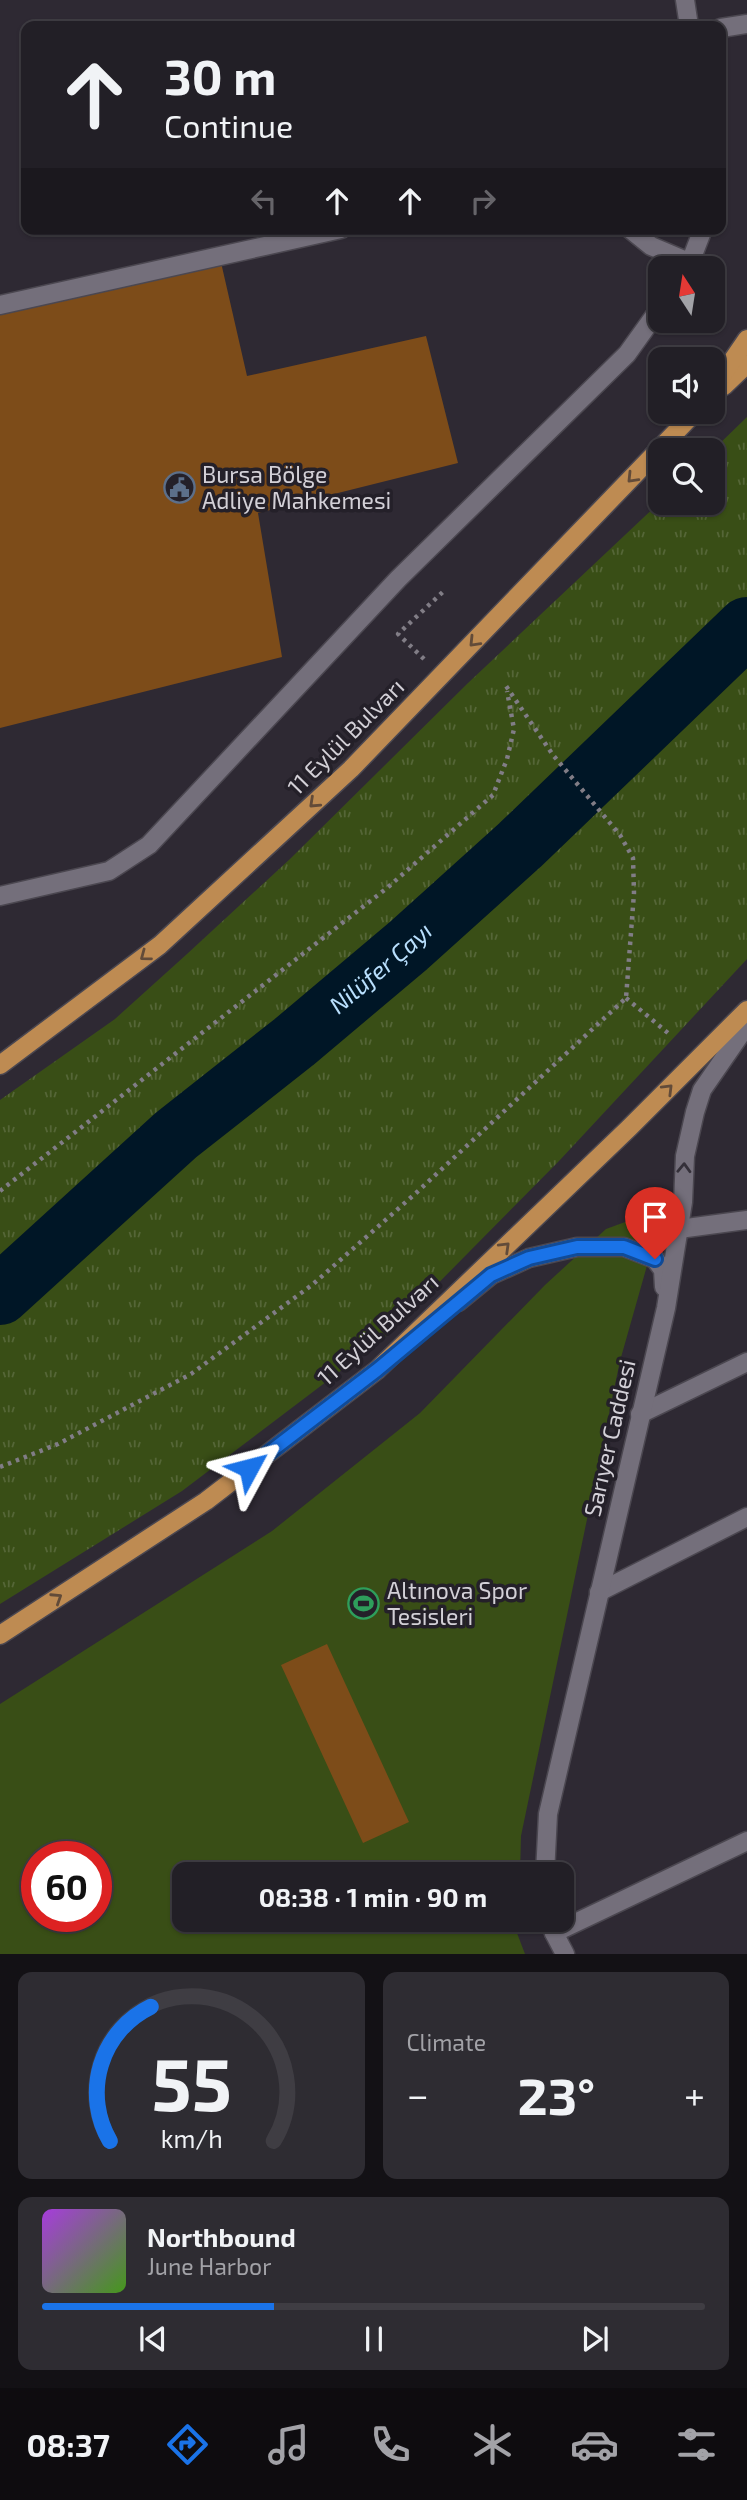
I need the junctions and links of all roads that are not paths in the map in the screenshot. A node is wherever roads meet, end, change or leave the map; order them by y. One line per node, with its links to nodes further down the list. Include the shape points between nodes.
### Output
1 (685, 0): 2 (street)
2 (689, 21)
3 (747, 24): 4 (street)
4 (726, 27)
5 (314, 235): 10 (street)
6 (637, 235): 8 (street)
7 (702, 235): 9 (street)
8 (672, 256)
9 (694, 256)
10 (0, 305)
11 (648, 325): 17 (street, via 627,354 398,579 149,845 109,871)
12 (747, 339): 14 (main road)
13 (747, 365): 15 (main road)
14 (725, 371)
15 (725, 384)
16 (683, 424): 20 (main road, 11 Eylül Bulvarı, one-way to 20, via 351,769 160,945)
17 (0, 896)
18 (747, 1010): 25 (main road, 11 Eylül Bulvarı, one-way to 18)
19 (747, 1025): 22 (street, Sarıyer Caddesi, one-way to 19, via 685,1156 702,1090)
20 (0, 1065)
21 (747, 1220): 22 (street)
22 (679, 1229): 23 (street, Sarıyer Caddesi)
23 (666, 1308): 25 (street, via 663,1270 655,1259 624,1247 577,1247 529,1258 491,1275); 26 (street, Sarıyer Caddesi)
24 (747, 1362): 26 (street)
25 (384, 1363): 29 (main road, 11 Eylül Bulvarı, one-way to 25, via 206,1501)
26 (640, 1414): 28 (street, Sarıyer Caddesi)
27 (747, 1517): 28 (street)
28 (599, 1592): 31 (street, Sarıyer Caddesi, via 548,1814)
29 (0, 1635)
30 (747, 1841): 32 (street)
31 (546, 1862)
32 (574, 1917)
33 (556, 1932): 34 (street)
34 (565, 1954)

